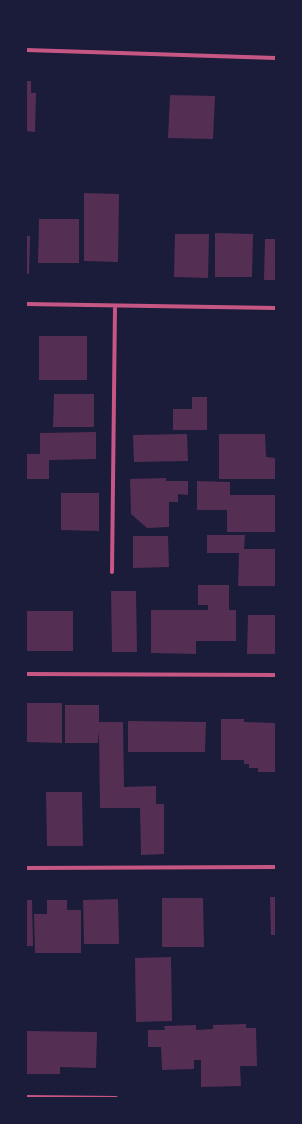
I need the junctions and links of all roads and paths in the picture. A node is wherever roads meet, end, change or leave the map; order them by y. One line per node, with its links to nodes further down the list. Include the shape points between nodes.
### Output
1 (26, 50): 2 (street)
2 (276, 58)
3 (26, 304): 4 (street)
4 (115, 306): 5 (street); 6 (street)
5 (276, 308)
6 (112, 572)
7 (26, 674): 8 (street)
8 (276, 675)
9 (276, 867): 10 (street)
10 (26, 868)
11 (26, 1097): 12 (street)
12 (116, 1098)

